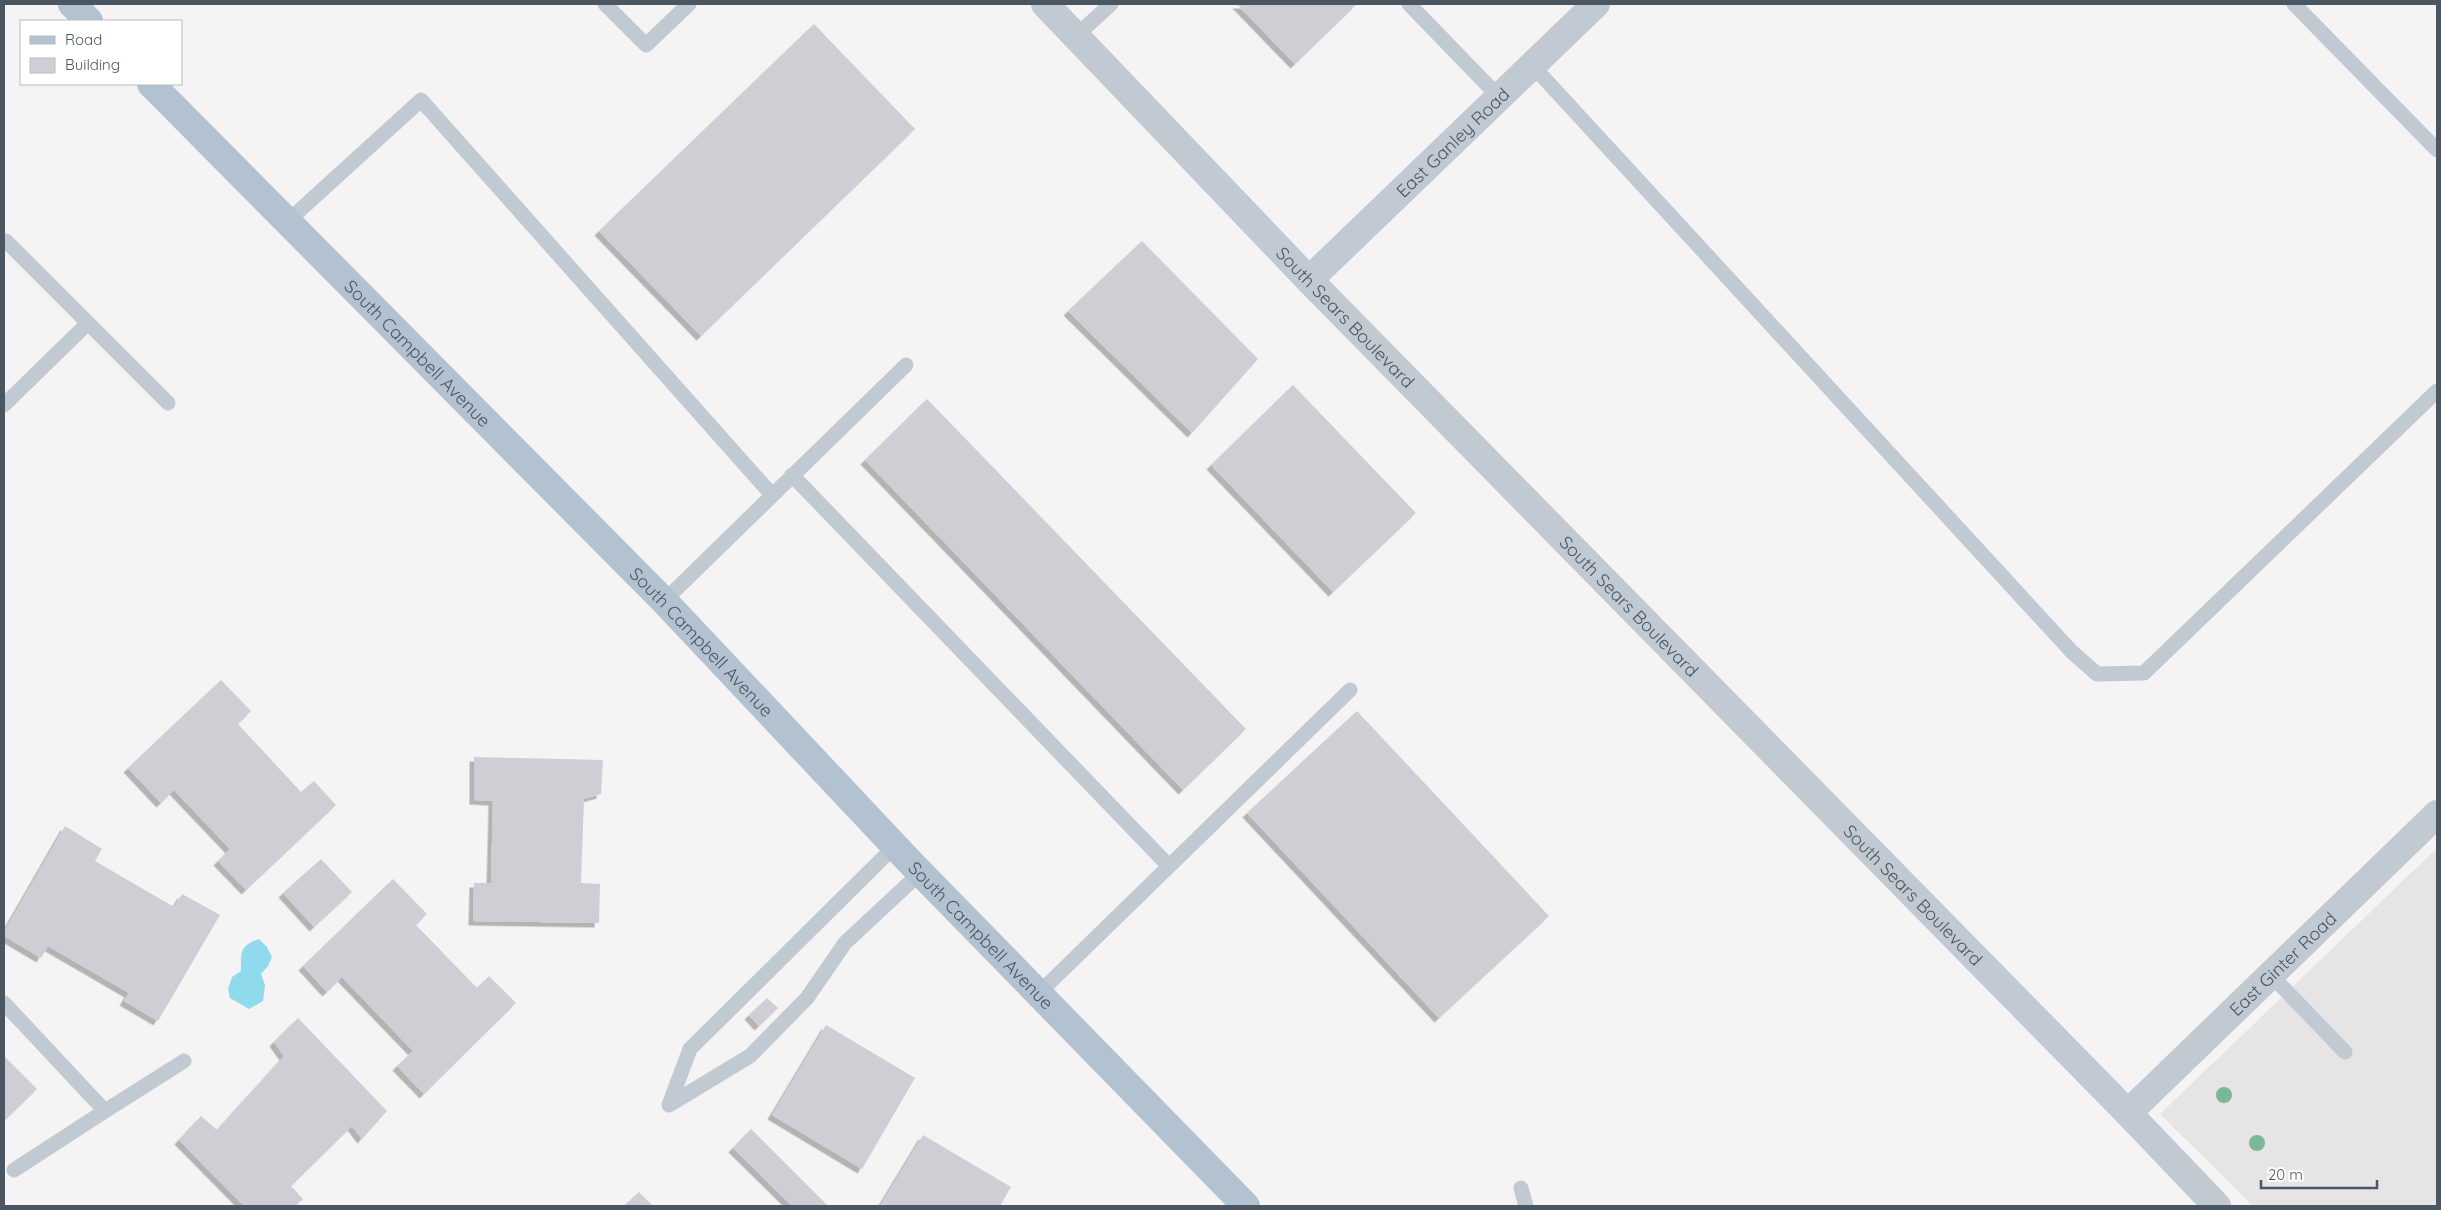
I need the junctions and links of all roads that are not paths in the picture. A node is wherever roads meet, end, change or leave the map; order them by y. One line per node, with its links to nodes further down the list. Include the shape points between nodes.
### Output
1 (72, 4): 9 (main road)
2 (605, 4): 3 (lane, via 646,44)
3 (689, 4)
4 (1045, 4): 10 (street, South Sears Boulevard)
5 (1111, 4): 10 (lane)
6 (1409, 4): 13 (lane)
7 (1596, 4): 11 (street, East Ganley Road)
8 (2294, 4): 14 (lane)
9 (89, 20)
10 (1076, 36): 17 (street, South Sears Boulevard)
11 (1532, 65): 13 (street, East Ganley Road); 20 (lane, via 2072,652 2097,674 2144,673)
12 (153, 85): 15 (main road, South Campbell Avenue)
13 (1499, 97): 17 (street, East Ganley Road)
14 (2437, 150)
15 (288, 221): 24 (lane, via 421,100); 25 (main road, South Campbell Avenue)
16 (6, 241): 18 (lane)
17 (1308, 280): 37 (street, South Sears Boulevard)
18 (88, 323): 21 (lane); 22 (lane)
19 (906, 364): 23 (lane)
20 (2437, 391)
21 (168, 403)
22 (4, 405)
23 (792, 476): 24 (lane); 29 (lane)
24 (772, 495): 25 (lane)
25 (664, 600): 28 (main road, South Campbell Avenue)
26 (1350, 690): 32 (lane)
27 (2437, 814): 31 (street, East Ginter Road)
28 (895, 846): 30 (main road, South Campbell Avenue); 30 (lane, via 690,1048 670,1105 750,1056 808,998 845,943)
29 (1165, 862)
30 (920, 873): 32 (main road, South Campbell Avenue)
31 (2271, 975): 34 (lane); 37 (street, East Ginter Road)
32 (1038, 994): 40 (main road, South Campbell Avenue)
33 (4, 1003): 36 (lane)
34 (2345, 1052)
35 (184, 1061): 36 (lane)
36 (105, 1111): 38 (lane)
37 (2128, 1112): 42 (street, South Sears Boulevard)
38 (14, 1170)
39 (1521, 1188): 41 (lane)
40 (1246, 1206)
41 (1526, 1206)
42 (2217, 1206)

